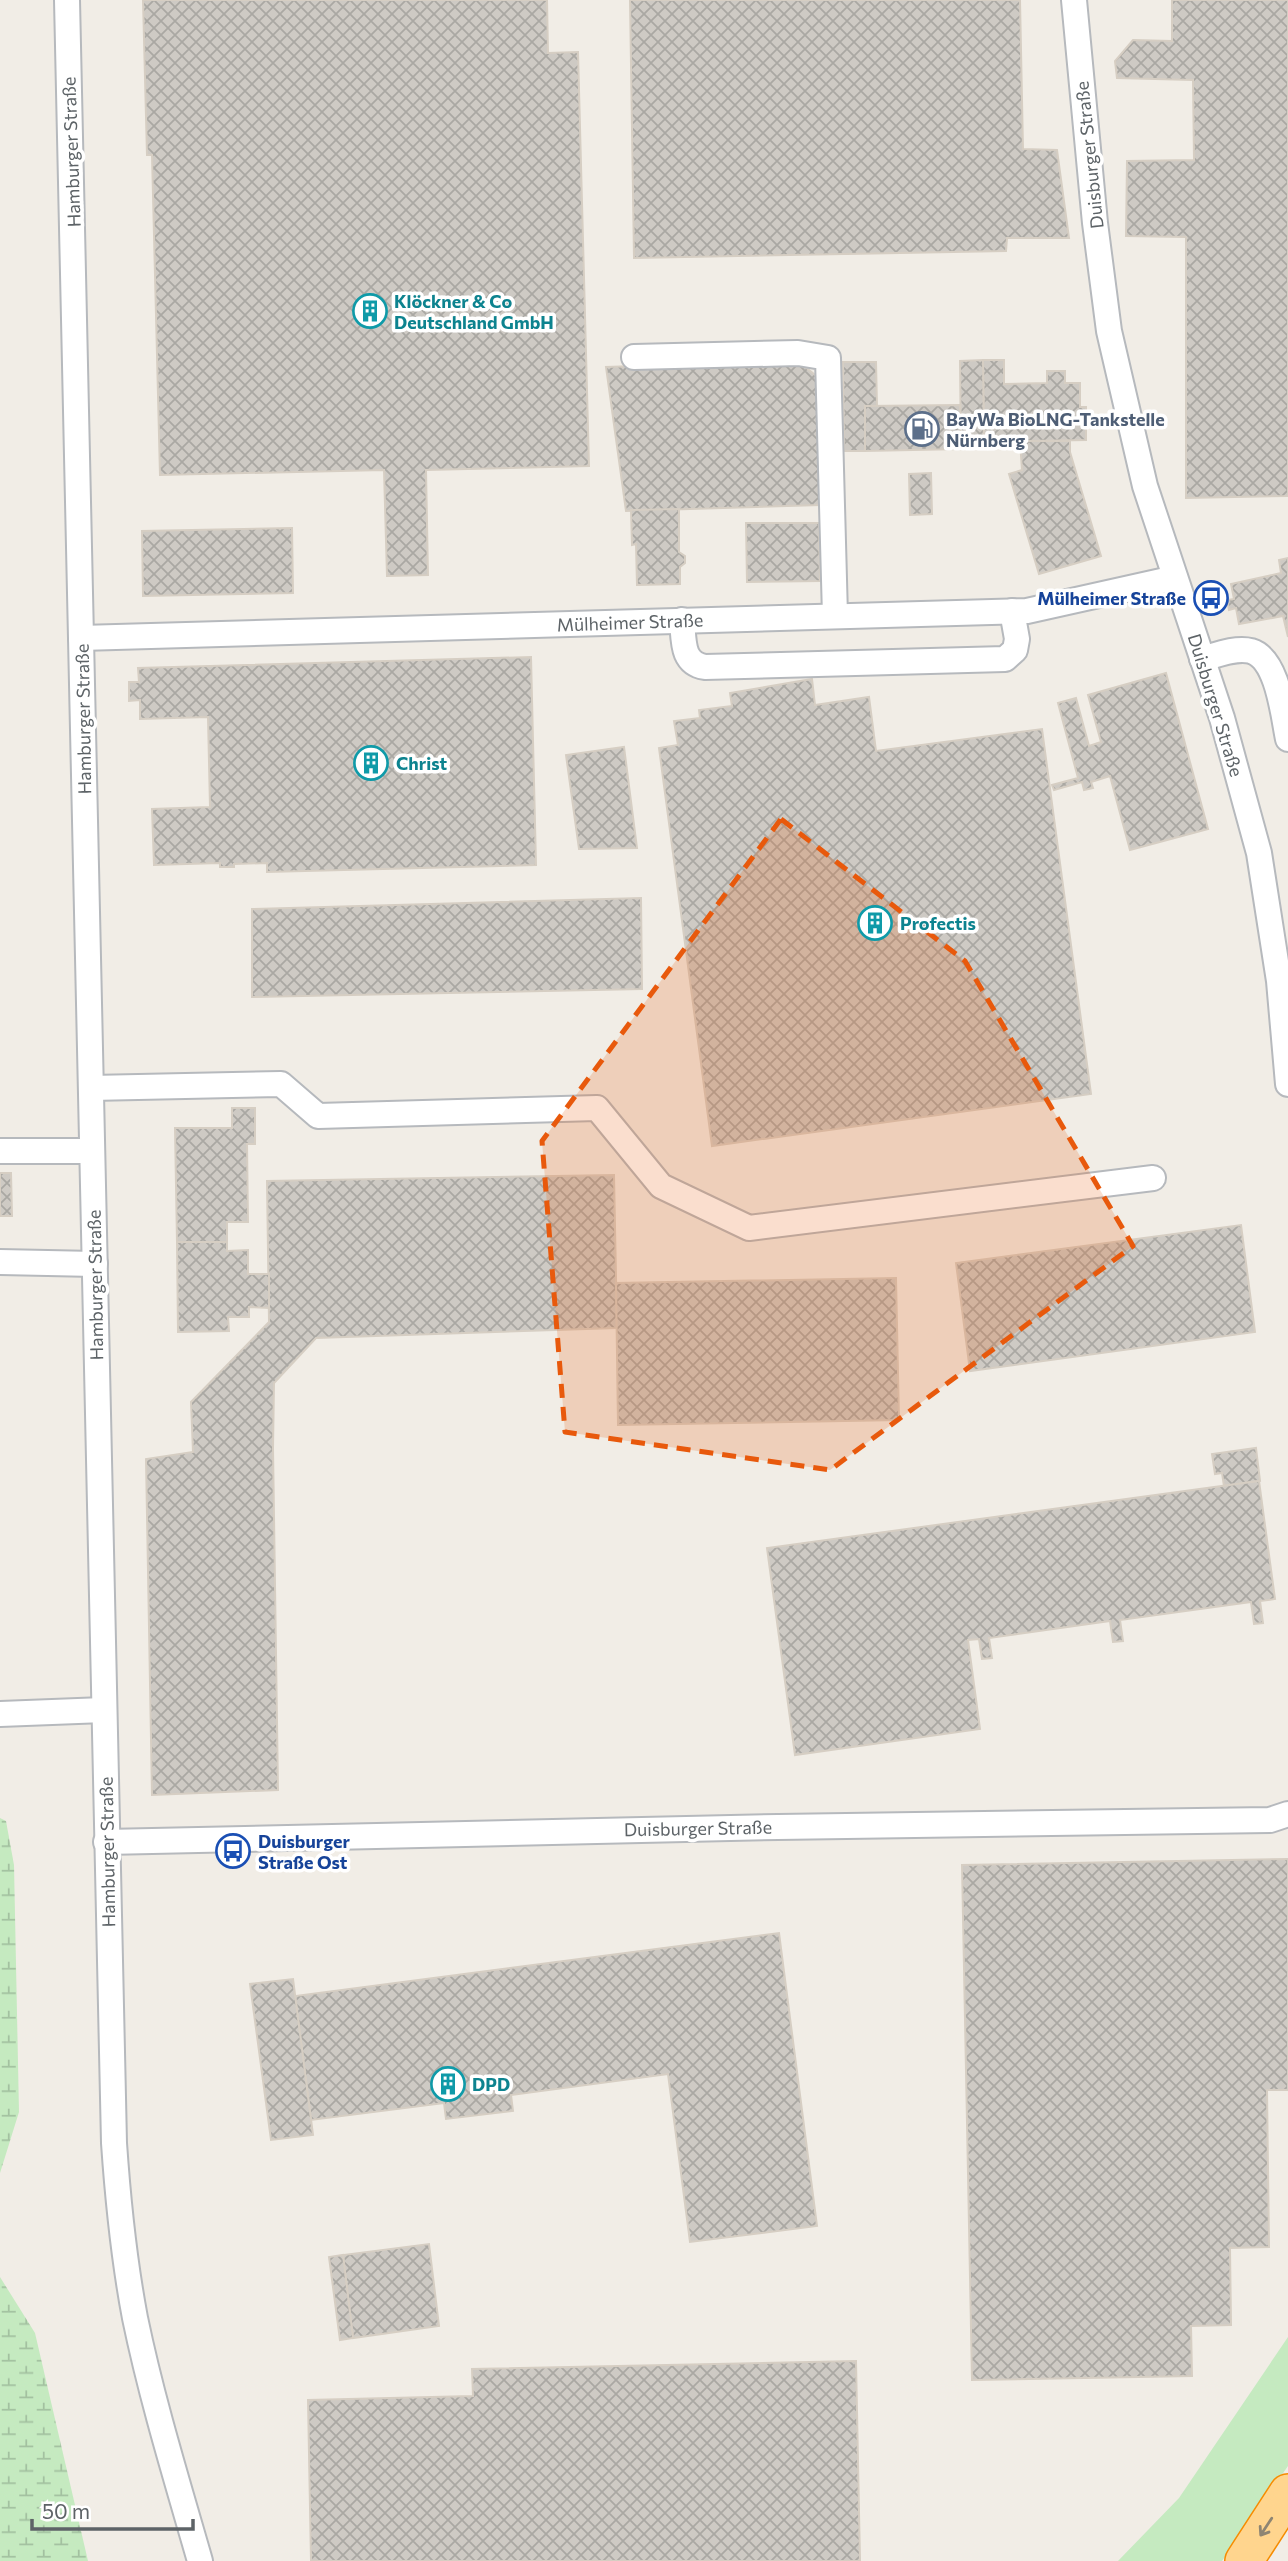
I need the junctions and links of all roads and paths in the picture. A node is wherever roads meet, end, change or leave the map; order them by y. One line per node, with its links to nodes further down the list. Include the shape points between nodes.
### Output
1 (67, 0): 8 (street, Hamburger Straße)
2 (1074, 0): 4 (street, Duisburger Straße, via 1109,331 1146,486)
3 (634, 357): 6 (street, via 798,353 828,358)
4 (1175, 578): 5 (street, Mülheimer Straße); 9 (street, Duisburger Straße)
5 (1012, 611): 6 (street, Mülheimer Straße); 7 (street, via 1017,639 1015,650 1005,659 705,667 695,665 686,655)
6 (835, 616): 7 (street, Mülheimer Straße)
7 (682, 620): 8 (street, Mülheimer Straße)
8 (81, 638): 13 (street, Hamburger Straße)
9 (1202, 659): 10 (street, via 1231,651 1251,651 1264,659 1273,671); 11 (street, Duisburger Straße)
10 (1288, 739)
11 (1280, 930): 12 (street, Duisburger Straße, via 1279,981)
12 (1288, 1084)
13 (91, 1088): 15 (street, Hamburger Straße); 16 (street, via 281,1084 318,1116 597,1108 661,1186 749,1228)
14 (0, 1151): 15 (street)
15 (92, 1151): 18 (street, Hamburger Straße)
16 (1153, 1178)
17 (0, 1262): 18 (street)
18 (95, 1264): 19 (street, Hamburger Straße)
19 (104, 1710): 20 (street); 22 (street, Hamburger Straße)
20 (0, 1714)
21 (1288, 1814): 22 (street, Duisburger Straße, via 1270,1820)
22 (106, 1842): 24 (street, Hamburger Straße, via 114,2143 121,2226 145,2360)
23 (1288, 2493): 25 (highway, one-way to 25)
24 (200, 2561)
25 (1244, 2561)

